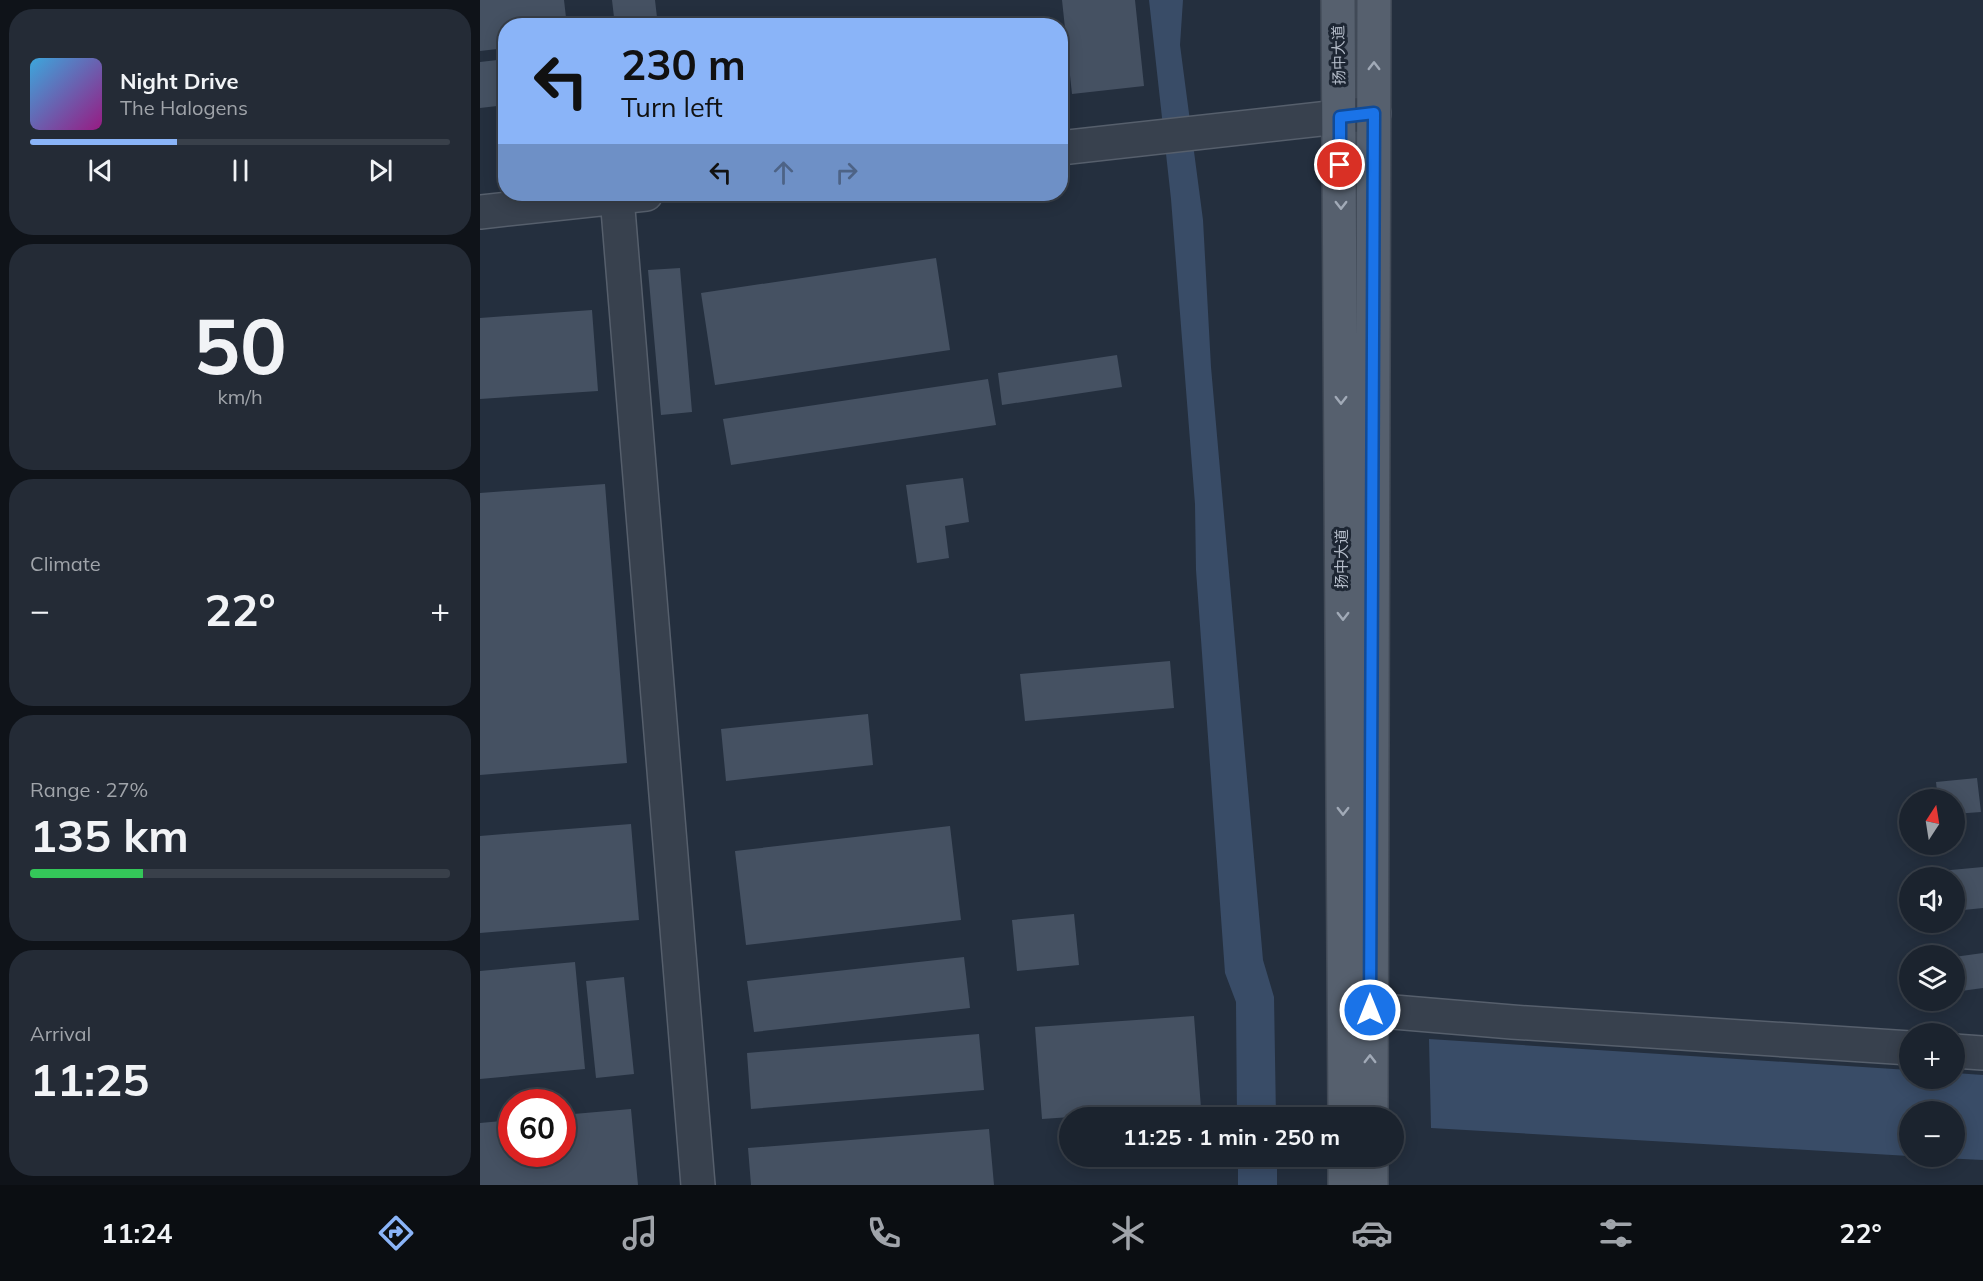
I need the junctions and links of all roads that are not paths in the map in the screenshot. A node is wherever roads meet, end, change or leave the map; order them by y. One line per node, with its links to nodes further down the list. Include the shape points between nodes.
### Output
1 (1338, 0): 4 (main road, 扬中大道)
2 (1374, 0): 3 (main road, 扬中大道, one-way to 2)
3 (1374, 113): 4 (street); 9 (main road, 扬中大道)
4 (1340, 117): 5 (street); 13 (main road, 扬中大道, one-way to 13)
5 (1068, 147)
6 (578, 201): 8 (street)
7 (631, 201): 17 (street)
8 (480, 212)
9 (1370, 1010): 10 (street); 14 (main road, 扬中大道, one-way to 9)
10 (1899, 1047)
11 (1965, 1052): 12 (street)
12 (1983, 1053)
13 (1345, 1107)
14 (1371, 1107)
15 (1345, 1167): 18 (main road)
16 (1371, 1167): 19 (main road)
17 (698, 1185)
18 (1345, 1185)
19 (1371, 1185)

